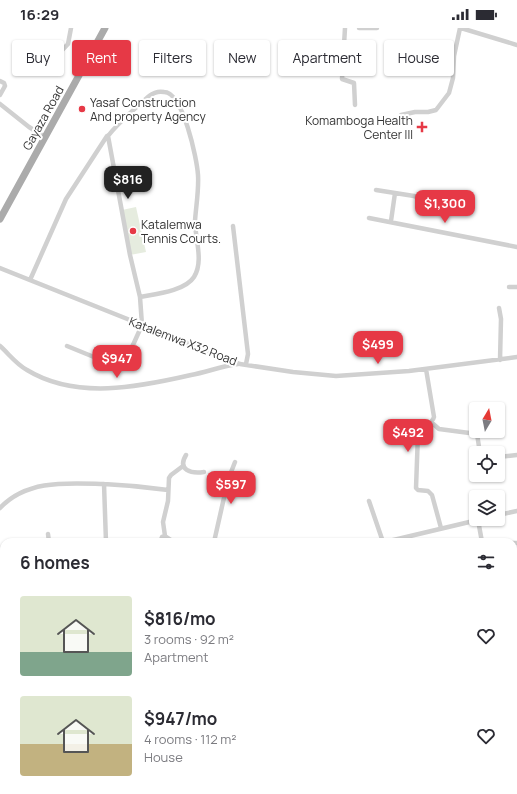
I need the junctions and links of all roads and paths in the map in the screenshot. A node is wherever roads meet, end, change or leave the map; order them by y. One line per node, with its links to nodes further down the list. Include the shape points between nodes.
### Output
1 (71, 28): 8 (street, via 68,44)
2 (105, 28): 15 (main road, Gayaza Road)
3 (345, 28): 12 (street, via 342,79 354,83)
4 (359, 28): 5 (street)
5 (377, 28)
6 (460, 28): 7 (street); 13 (street, via 449,93 436,110)
7 (517, 45)
8 (64, 48)
9 (0, 81): 10 (street, via 5,86)
10 (0, 95)
11 (0, 104): 15 (street)
12 (355, 105)
13 (401, 115)
14 (108, 136): 25 (street, via 66,199); 28 (street); 28 (street, via 150,95 164,91 174,97 189,129 198,175 195,222 197,270 193,279 186,284)
15 (45, 137): 19 (main road, Gayaza Road)
16 (376, 190): 17 (street)
17 (395, 193): 18 (street); 21 (street)
18 (427, 200)
19 (1, 216)
20 (369, 218): 21 (street)
21 (391, 221): 23 (street)
22 (233, 226): 36 (street, via 248,354)
23 (517, 247)
24 (0, 268): 25 (street, Katalemwa X32 Road)
25 (30, 280): 30 (street, Katalemwa X32 Road)
26 (509, 287): 27 (street)
27 (517, 287)
28 (140, 297): 30 (street)
29 (499, 308): 34 (street)
30 (142, 325): 32 (street, via 120,366); 35 (street, Katalemwa X32 Road)
31 (0, 346): 35 (street, via 26,370 71,387 134,386)
32 (66, 346)
33 (517, 357): 34 (street, Katalemwa X32 Road)
34 (500, 360): 37 (street, Katalemwa X32 Road)
35 (240, 364): 36 (street, Katalemwa X32 Road)
36 (246, 364): 37 (street, Katalemwa X32 Road, via 326,376)
37 (426, 369): 38 (street, via 434,417)
38 (431, 422): 39 (street, via 442,430 477,434); 54 (street, via 420,430 417,437 416,488 428,491 432,495)
39 (479, 446)
40 (186, 455): 44 (street, via 183,460)
41 (517, 455): 42 (street)
42 (505, 456)
43 (235, 462): 61 (street, via 228,480)
44 (184, 466): 45 (street, via 191,472); 47 (street, via 171,475)
45 (204, 472)
46 (104, 484): 47 (street); 49 (street, via 48,484 12,497); 58 (street)
47 (168, 490): 56 (street, via 163,522)
48 (368, 501): 62 (street)
49 (0, 508)
50 (517, 511): 51 (street)
51 (505, 514)
52 (469, 522): 54 (street)
53 (481, 526): 64 (street)
54 (441, 528): 63 (street)
55 (48, 534): 57 (street)
56 (165, 536): 59 (street); 60 (street)
57 (49, 538)
58 (106, 538)
59 (162, 538)
60 (168, 538)
61 (215, 538)
62 (383, 538)
63 (397, 538)
64 (482, 538)

